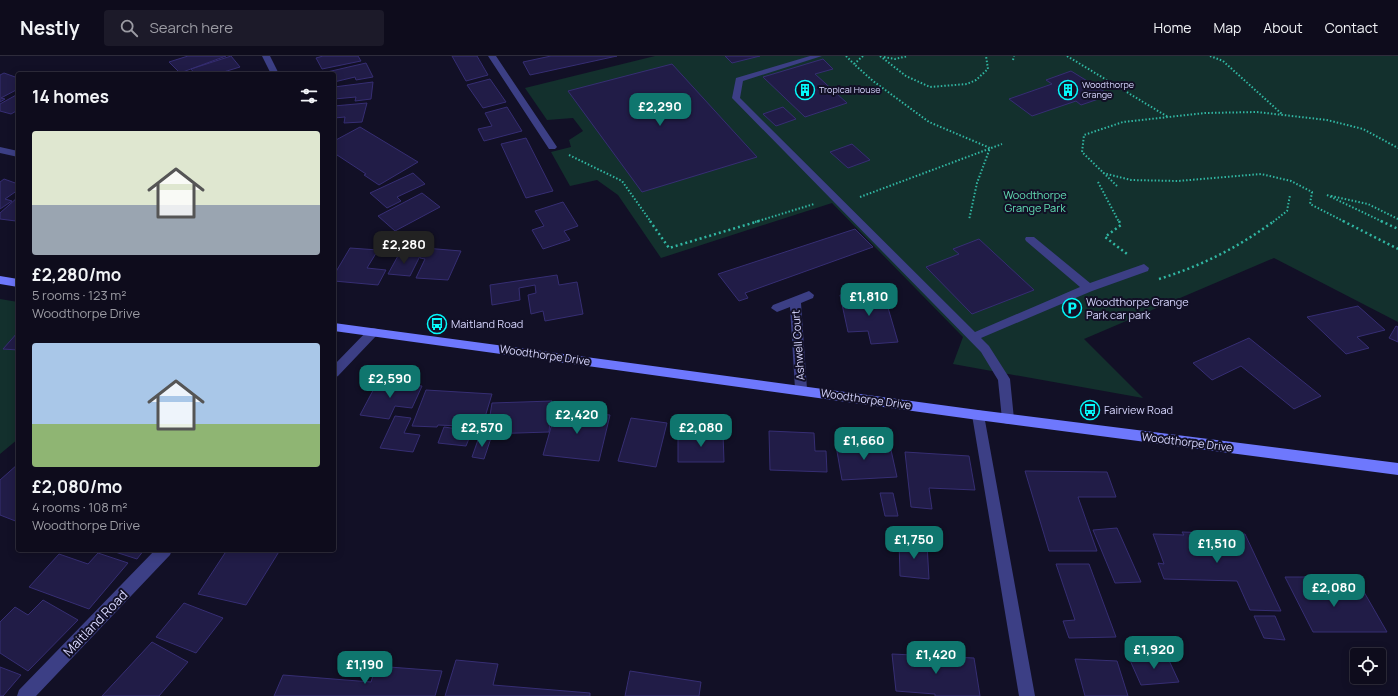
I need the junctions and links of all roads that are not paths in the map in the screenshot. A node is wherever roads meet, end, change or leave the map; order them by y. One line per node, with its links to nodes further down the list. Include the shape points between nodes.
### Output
1 (266, 56): 4 (street)
2 (492, 56): 5 (street)
3 (818, 56): 18 (street, via 739,80 736,98)
4 (274, 72)
5 (552, 147)
6 (0, 150): 7 (street)
7 (16, 154)
8 (1030, 239): 12 (street)
9 (1144, 268): 12 (street)
10 (0, 280): 11 (street)
11 (16, 283)
12 (1088, 288): 18 (street)
13 (809, 295): 14 (street, Ashwell Court)
14 (795, 301): 15 (street, Ashwell Court); 20 (street, Ashwell Court)
15 (777, 308)
16 (336, 327): 17 (street, Woodthorpe Drive)
17 (373, 332): 19 (street); 20 (street, Woodthorpe Drive)
18 (973, 337): 22 (street, via 985,349 1004,379)
19 (336, 371)
20 (801, 389): 21 (street, Woodthorpe Drive)
21 (978, 415): 22 (street, Woodthorpe Drive); 26 (street)
22 (1008, 418): 23 (street, Woodthorpe Drive)
23 (1398, 469)
24 (163, 552): 25 (street, Maitland Road)
25 (25, 696)
26 (1027, 696)

